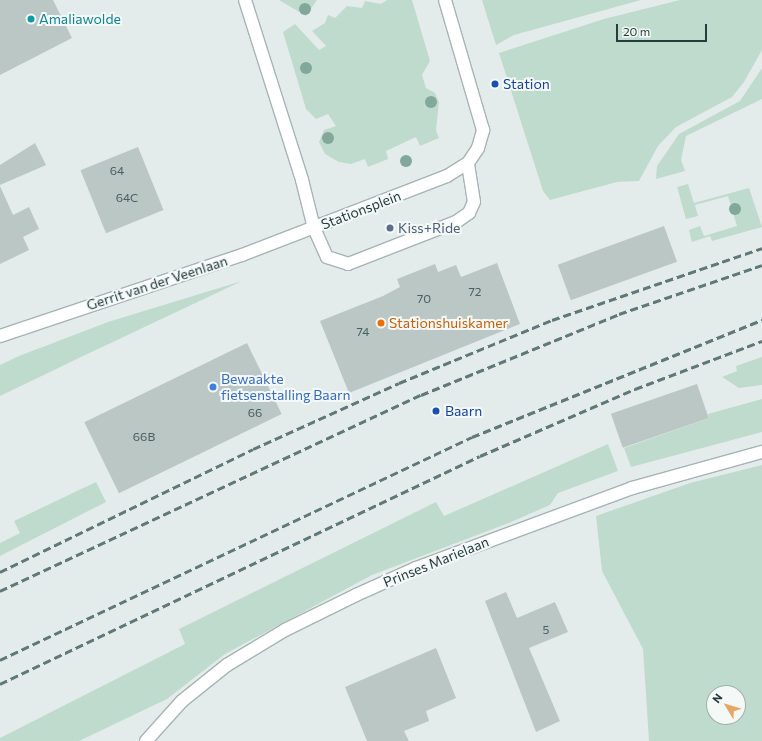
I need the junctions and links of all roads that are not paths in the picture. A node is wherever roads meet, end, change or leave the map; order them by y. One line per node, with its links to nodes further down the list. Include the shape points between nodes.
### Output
1 (245, 0): 4 (street, Stationsplein, via 302,180)
2 (445, 0): 3 (street, Stationsplein, via 483,130 478,148)
3 (468, 163): 4 (street, Stationsplein, via 447,176); 4 (street, via 474,202 469,213 456,222 348,264 327,257)
4 (314, 228): 5 (street, Gerrit van der Veenlaan)
5 (0, 336)
6 (762, 452): 7 (street, Prinses Marielaan, via 624,490 416,568 356,595 285,630 227,665 182,701)
7 (146, 741)

